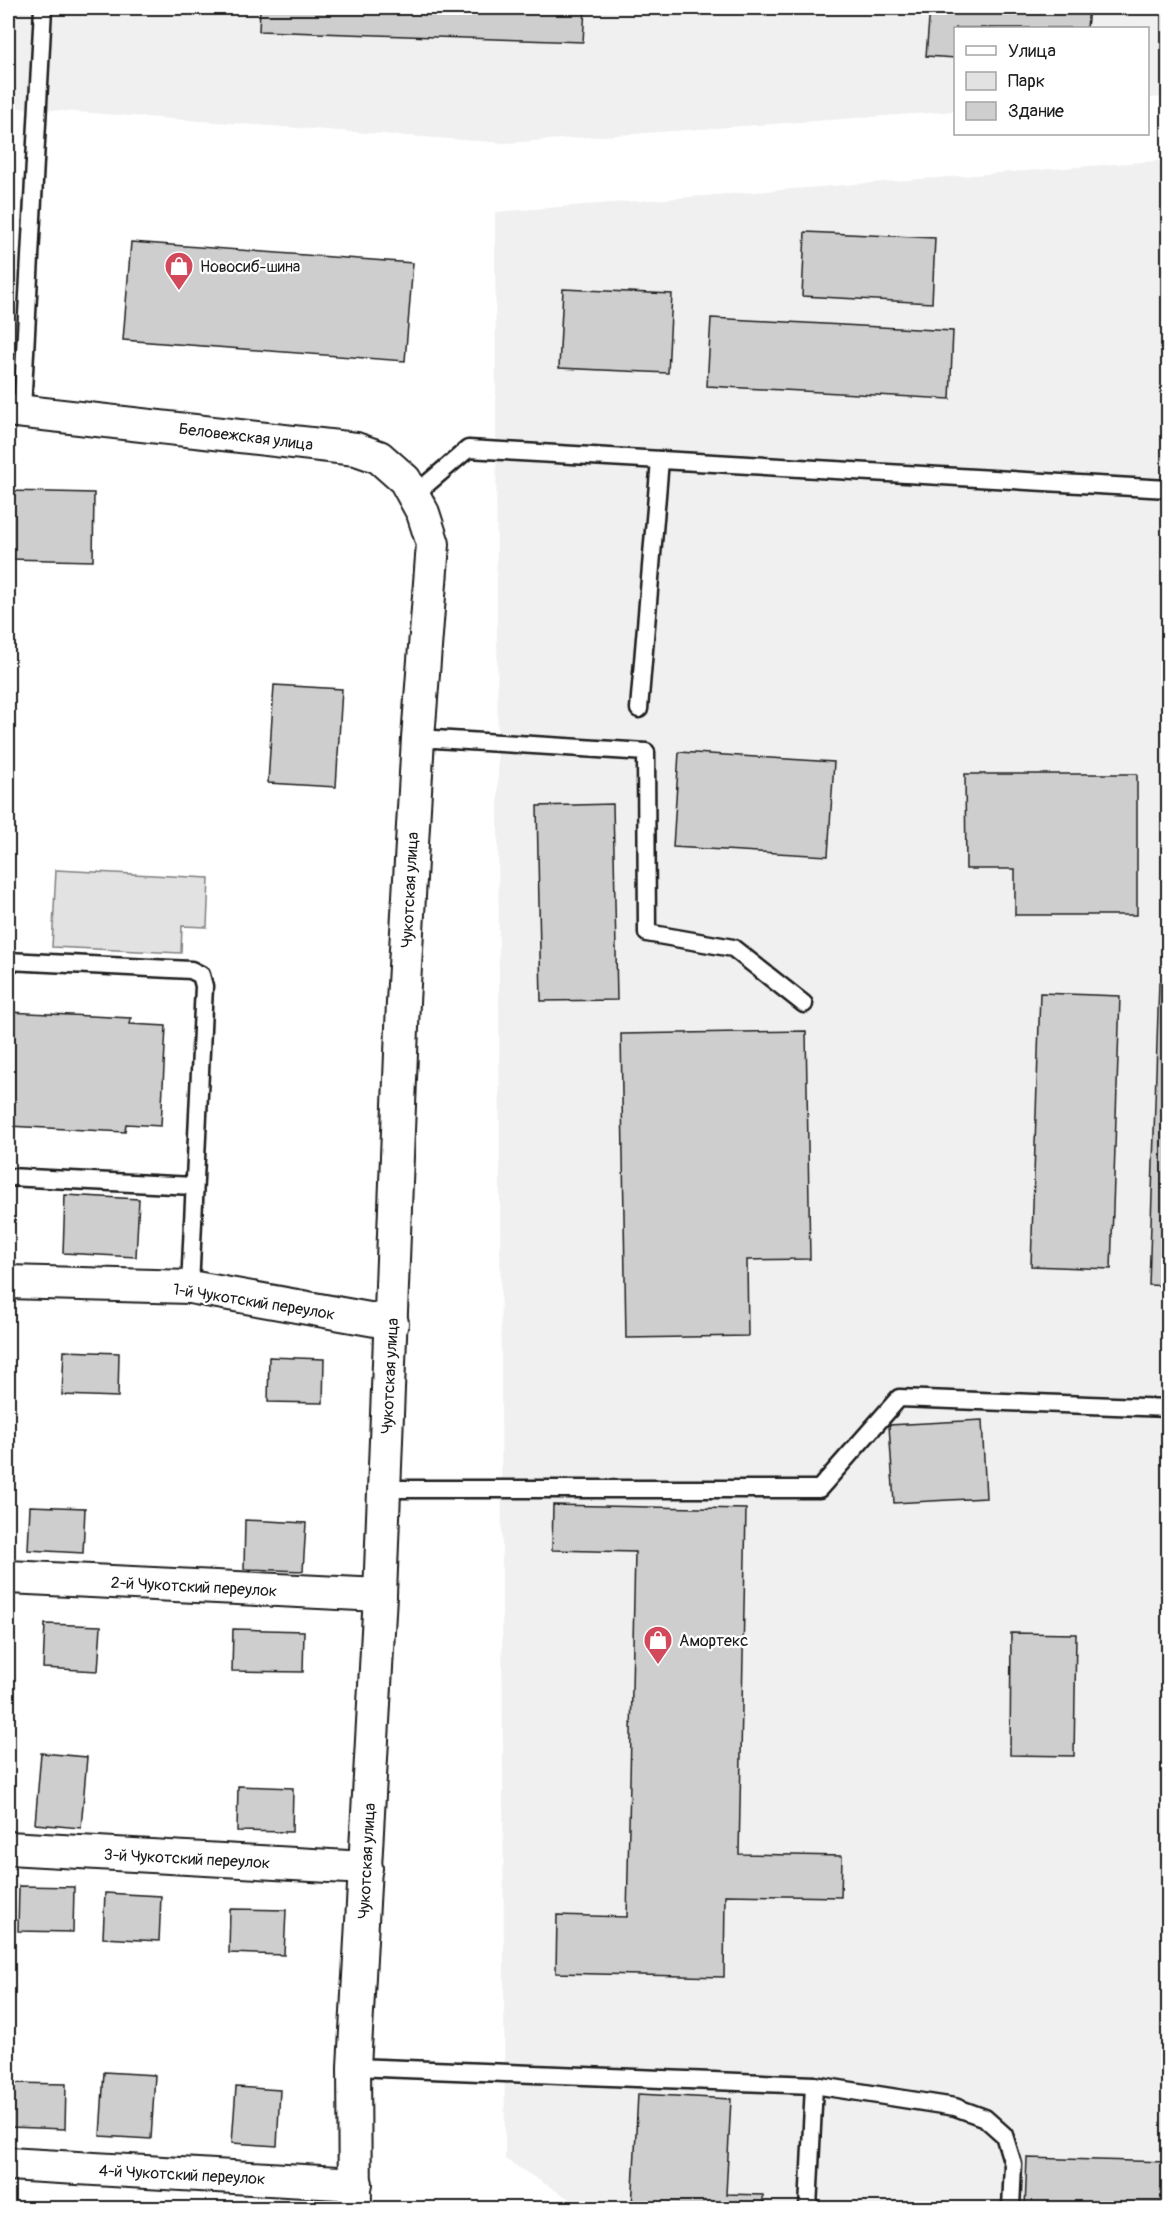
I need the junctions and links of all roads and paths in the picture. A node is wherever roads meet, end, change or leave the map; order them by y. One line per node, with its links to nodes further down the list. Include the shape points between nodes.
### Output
1 (43, 8): 2 (lane)
2 (15, 410): 5 (street, Беловежская улица, via 356,449 379,457 405,480)
3 (660, 460): 4 (lane); 5 (lane, via 468,449); 7 (lane)
4 (1168, 489)
5 (414, 495): 6 (street, Беловежская улица)
6 (434, 544): 8 (street, Чукотская улица)
7 (639, 709)
8 (418, 738): 10 (lane, via 646,752 647,933 733,948); 15 (street, Чукотская улица, via 403,1002)
9 (8, 961): 12 (lane, via 191,970 201,975 204,986)
10 (804, 1004)
11 (8, 1177): 12 (lane)
12 (194, 1186): 14 (lane)
13 (8, 1282): 14 (street, 1-й Чукотский переулок)
14 (190, 1287): 15 (street, 1-й Чукотский переулок)
15 (392, 1323): 17 (street, Чукотская улица)
16 (1168, 1408): 17 (lane, via 899,1398 819,1489)
17 (383, 1490): 19 (street, Чукотская улица)
18 (8, 1577): 19 (street, 2-й Чукотский переулок)
19 (380, 1595): 21 (street, Чукотская улица)
20 (8, 1848): 21 (street, 3-й Чукотский переулок)
21 (366, 1868): 22 (street, Чукотская улица)
22 (354, 2067): 23 (lane); 25 (street, Чукотская улица)
23 (814, 2085): 26 (lane); 27 (lane, via 955,2107 985,2118 1004,2135 1013,2164)
24 (8, 2164): 25 (street, 4-й Чукотский переулок)
25 (356, 2196)
26 (808, 2208)
27 (1011, 2208)

